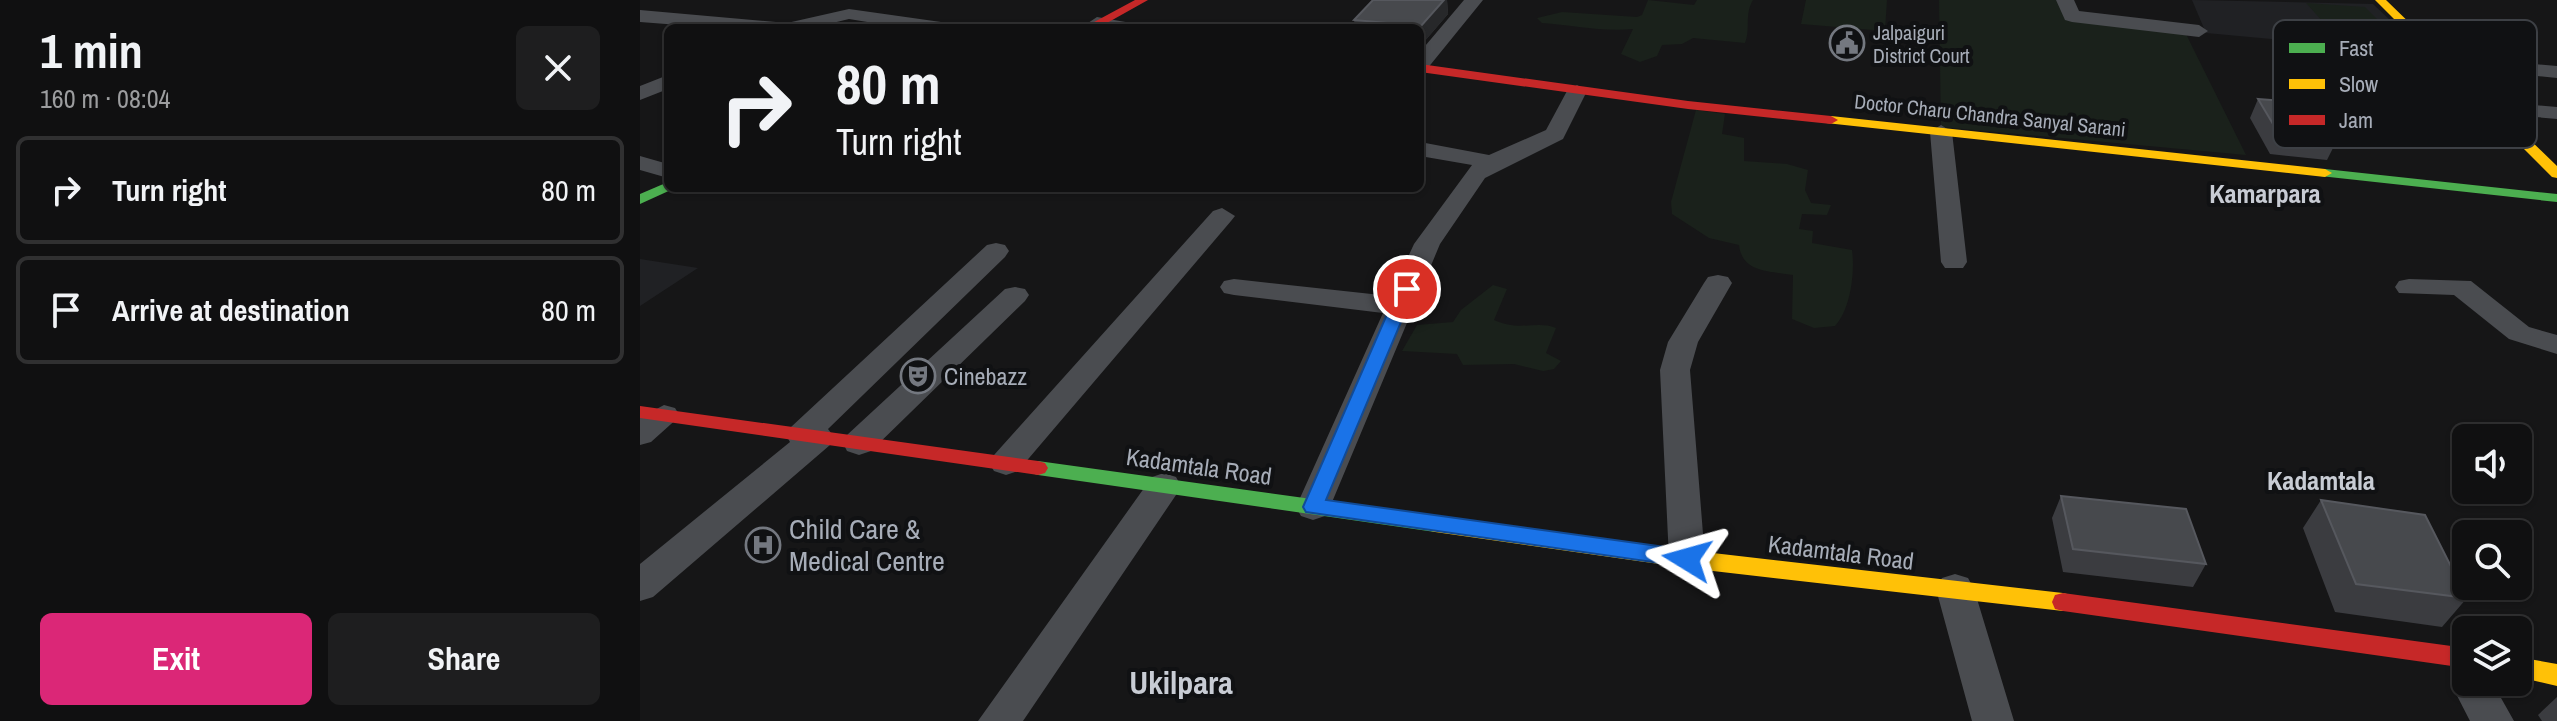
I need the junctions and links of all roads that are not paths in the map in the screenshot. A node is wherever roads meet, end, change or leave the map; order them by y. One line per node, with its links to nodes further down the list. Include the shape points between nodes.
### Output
1 (831, 0): 6 (street)
2 (1143, 0): 12 (street)
3 (1474, 0): 14 (street)
4 (2065, 0): 13 (street, via 2072,16)
5 (2380, 0): 8 (street)
6 (849, 14): 10 (street); 11 (street)
7 (640, 16): 9 (street)
8 (2401, 20)
9 (738, 24)
10 (805, 24)
11 (915, 24)
12 (1097, 24)
13 (2199, 31)
14 (1424, 61)
15 (1424, 67): 19 (street, Doctor Charu Chandra Sanyal Sarani)
16 (2537, 70): 17 (street)
17 (2557, 72)
18 (664, 83): 20 (street)
19 (1577, 91): 23 (street, Doctor Charu Chandra Sanyal Sarani); 26 (street, via 1555,134)
20 (640, 94)
21 (2537, 111): 22 (street)
22 (2557, 113)
23 (1941, 132): 31 (street, Doctor Charu Chandra Sanyal Sarani); 35 (street)
24 (2531, 148): 29 (street)
25 (1424, 150): 26 (street)
26 (1492, 162): 40 (street, via 1462,190 1427,244)
27 (640, 163): 28 (street)
28 (664, 170)
29 (2557, 174)
30 (664, 188): 32 (street)
31 (2557, 198)
32 (640, 200)
33 (1222, 216): 45 (street)
34 (996, 251): 43 (street)
35 (1954, 262)
36 (1718, 283): 48 (street, via 1683,342 1675,370)
37 (1234, 287): 40 (street)
38 (2409, 287): 41 (street, via 2461,287 2519,333)
39 (1015, 295): 44 (street)
40 (1400, 306): 47 (street)
41 (2557, 345)
42 (648, 421): 43 (street, Kadamtala Road)
43 (810, 436): 44 (street, Kadamtala Road); 49 (street)
44 (859, 443): 45 (street, Kadamtala Road)
45 (1006, 463): 46 (street, Kadamtala Road)
46 (1164, 486): 47 (street, Kadamtala Road); 55 (street)
47 (1313, 507): 48 (street, Kadamtala Road)
48 (1687, 559): 50 (street, Kadamtala Road)
49 (640, 586)
50 (1955, 589): 51 (street, Kadamtala Road); 56 (street)
51 (2452, 666)
52 (2532, 670): 53 (street)
53 (2557, 675)
54 (2479, 696): 57 (street)
55 (999, 721)
56 (1993, 721)
57 (2493, 721)

